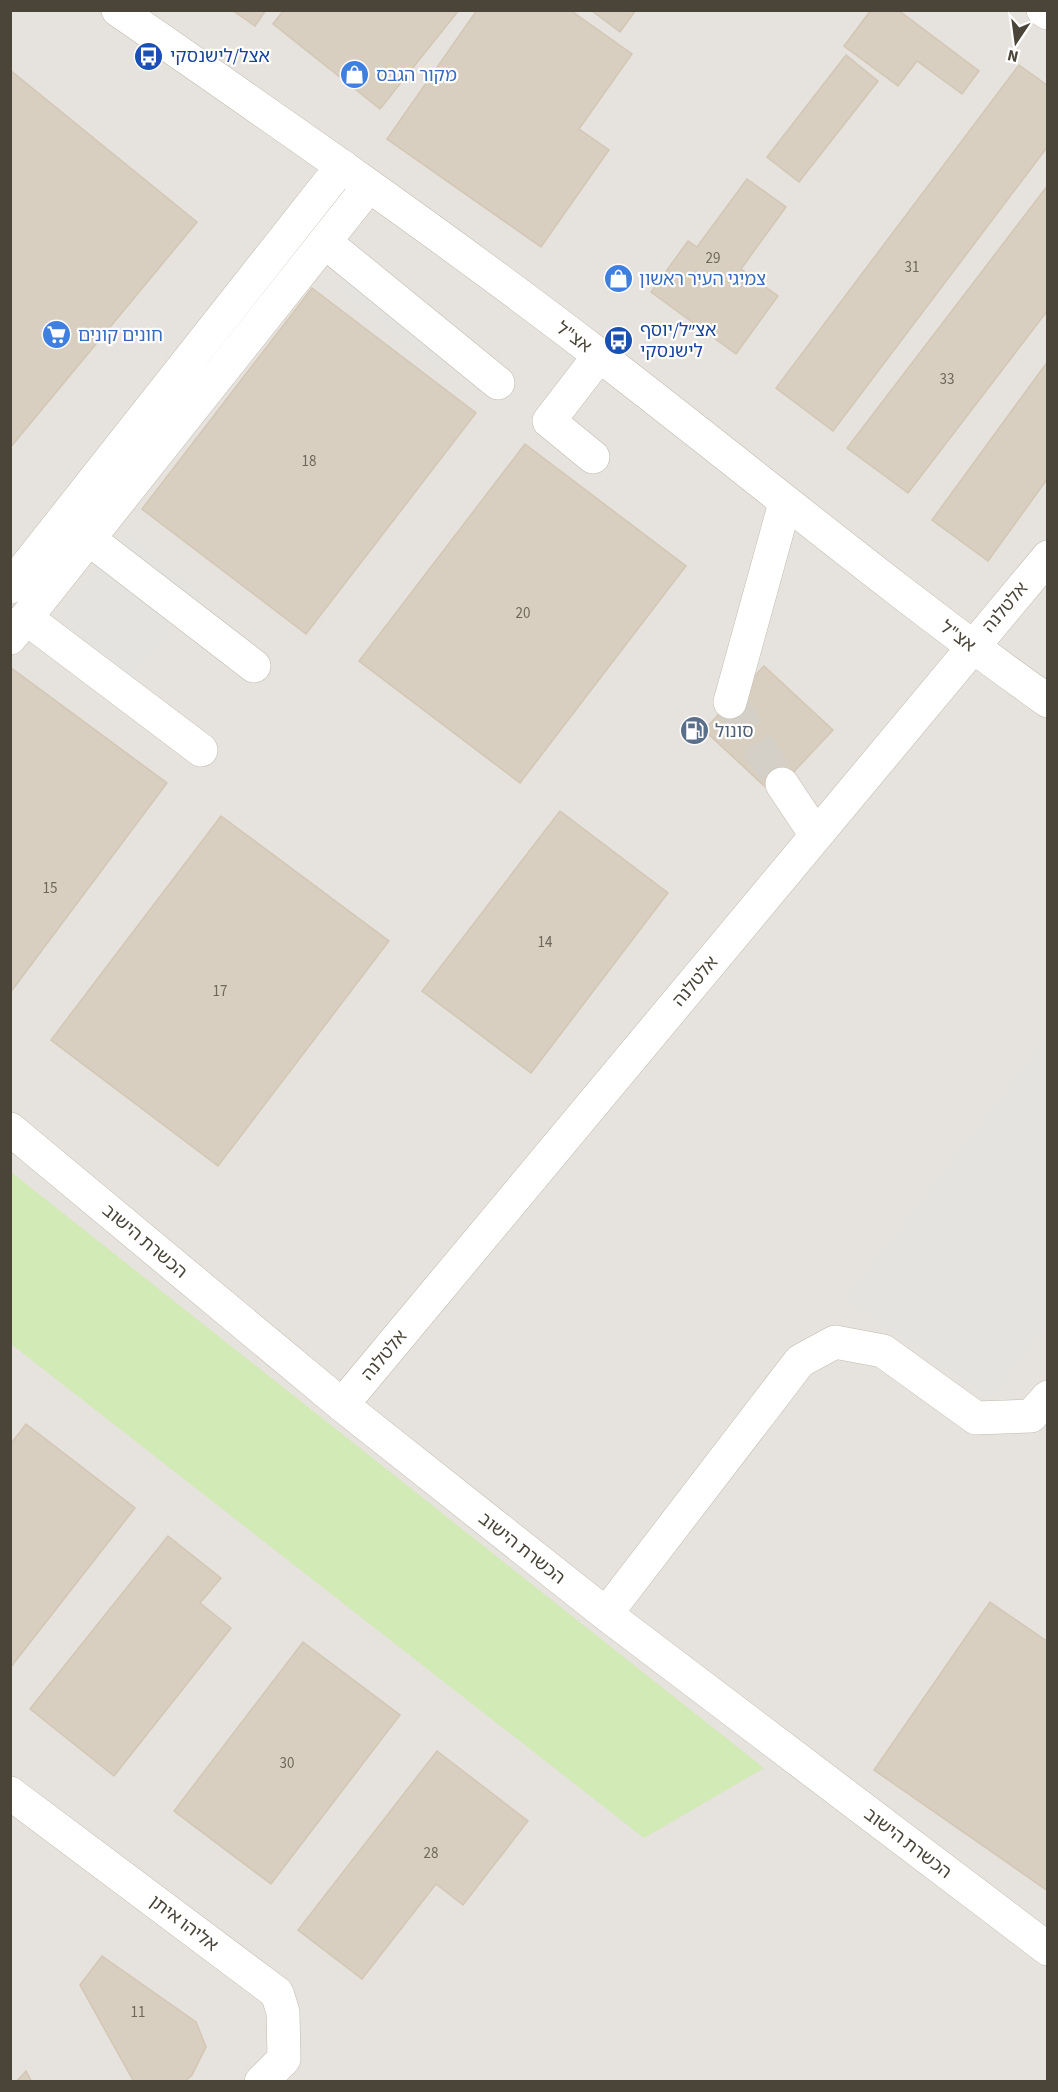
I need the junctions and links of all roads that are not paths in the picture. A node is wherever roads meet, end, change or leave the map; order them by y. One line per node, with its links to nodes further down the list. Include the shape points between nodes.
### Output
1 (118, 10): 4 (street, אצ"ל)
2 (1043, 10): 3 (street)
3 (1047, 13)
4 (342, 166): 5 (street, אצ"ל); 13 (street)
5 (369, 186): 6 (street); 7 (street, אצ"ל)
6 (325, 242): 8 (street); 11 (street)
7 (599, 356): 9 (street, via 549,421); 10 (street, אצ"ל)
8 (498, 383)
9 (593, 457)
10 (785, 502): 15 (street, אצ"ל); 18 (street)
11 (89, 539): 14 (street); 16 (street)
12 (1047, 557): 15 (street, אלטלנה)
13 (10, 587)
14 (18, 628): 19 (street)
15 (972, 647): 17 (street, אצ"ל); 21 (street, אלטלנה)
16 (254, 666)
17 (1047, 701)
18 (730, 702)
19 (201, 750)
20 (782, 784): 21 (street)
21 (816, 835): 24 (street, אלטלנה)
22 (10, 1130): 24 (street, הכשרת הישוב)
23 (1047, 1397): 25 (street, via 1031,1416 976,1418 883,1351 835,1342 800,1361)
24 (342, 1405): 25 (street, הכשרת הישוב)
25 (606, 1614): 27 (street, הכשרת הישוב)
26 (10, 1793): 28 (street, אליהו איתן, via 277,1993)
27 (1047, 1949)
28 (293, 2070): 29 (street, אליהו איתן)
29 (261, 2082)

